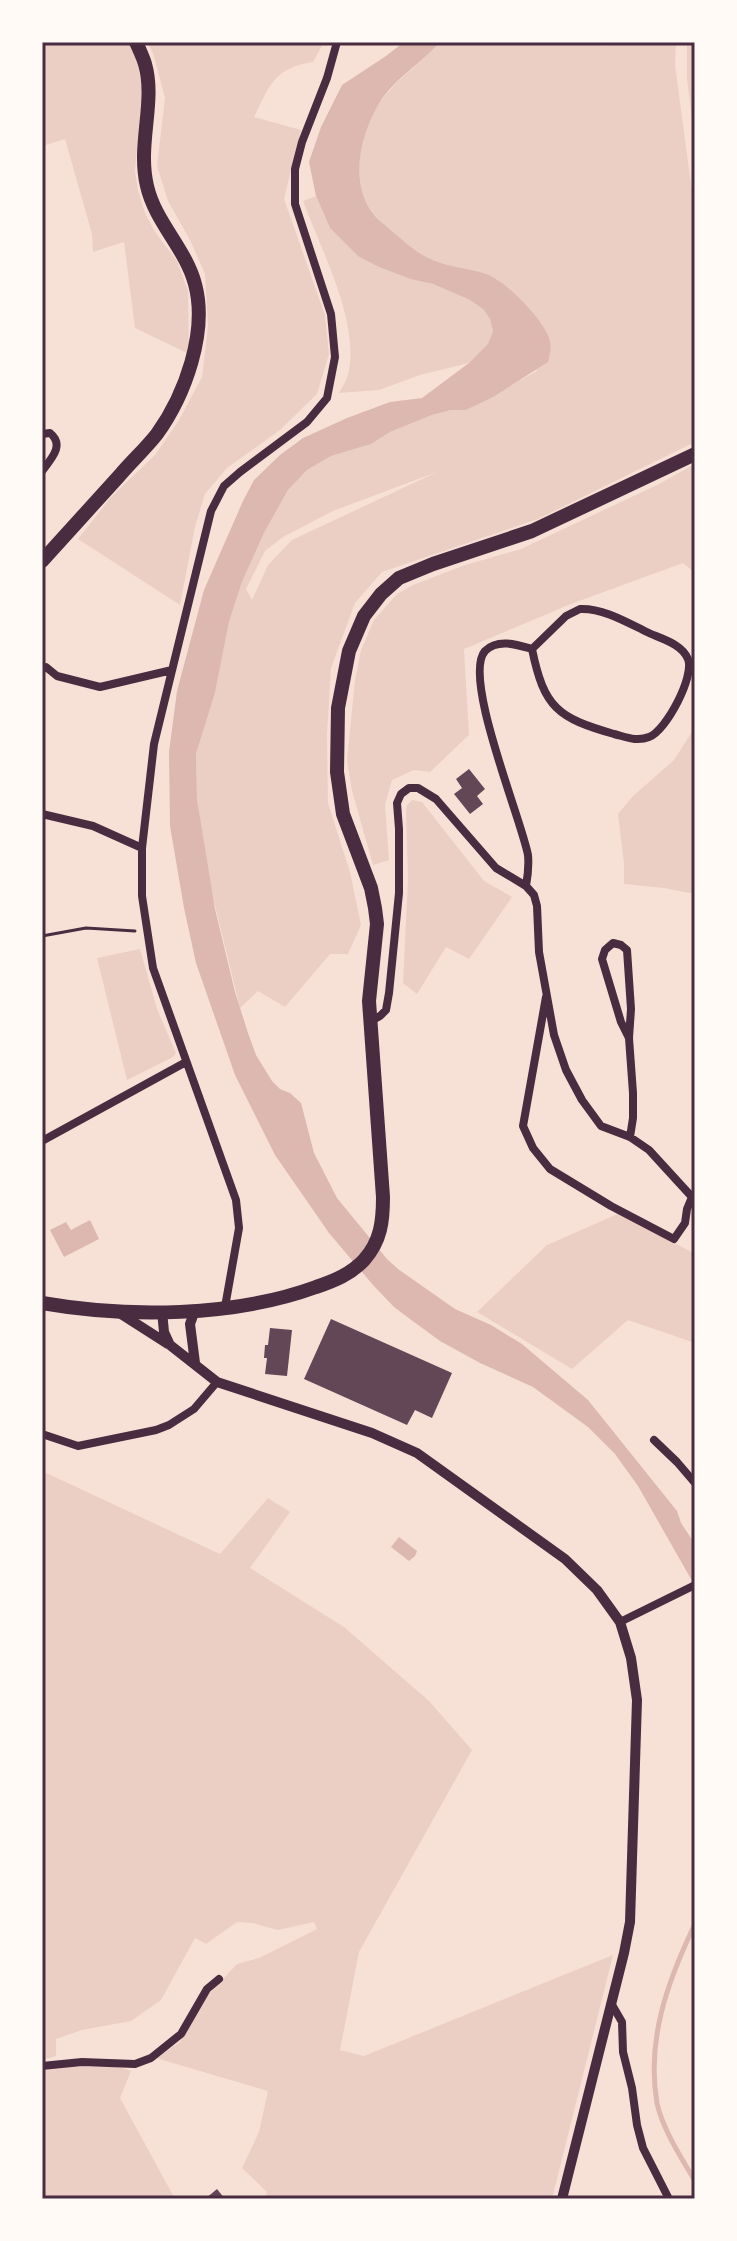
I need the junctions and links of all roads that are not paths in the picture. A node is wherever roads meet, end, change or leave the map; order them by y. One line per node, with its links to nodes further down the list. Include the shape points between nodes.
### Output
1 (136, 42): 6 (highway, via 149,92 143,151 147,189 196,285 194,356 178,399 156,434)
2 (337, 42): 9 (street, via 295,169 295,204 331,314 335,357 327,398 307,422 224,486 211,511)
3 (42, 434): 5 (street, via 50,433 58,444)
4 (695, 454): 14 (highway, via 532,531 399,578 364,616 349,651 338,708 337,772 343,814 375,908)
5 (42, 471)
6 (42, 561)
7 (532, 649): 7 (street, via 537,673 557,710 571,720 636,740 650,737 668,719 690,662 675,644 591,609 566,616); 12 (street, via 514,644 491,647 480,659 479,671 488,726 528,856)
8 (42, 669): 9 (street, via 100,687)
9 (172, 670): 11 (street, via 154,744)
10 (42, 814): 11 (street, via 93,826)
11 (142, 848): 16 (street, via 142,896 153,968)
12 (526, 886): 13 (street, via 537,906); 14 (street, via 496,868 436,799 418,788 401,794 389,993 386,1010)
13 (546, 997): 17 (street, via 566,1070 582,1100 601,1126); 19 (street, via 523,1126 533,1148 550,1169 674,1239)
14 (371, 1021): 22 (highway, via 383,1197 383,1226 375,1244 349,1273 331,1281 285,1297)
15 (629, 1038): 15 (street, via 627,950 613,943 602,959 604,972); 17 (street)
16 (186, 1062): 18 (street); 22 (street, via 236,1200 239,1228)
17 (630, 1137): 19 (street, via 692,1197)
18 (42, 1141)
19 (685, 1223): 20 (street)
20 (695, 1226)
21 (42, 1303): 24 (highway)
22 (225, 1307): 23 (highway)
23 (195, 1310): 25 (highway); 27 (street, via 190,1324)
24 (116, 1311): 25 (highway); 26 (street)
25 (162, 1311): 26 (street)
26 (170, 1345): 27 (street)
27 (195, 1363): 28 (street)
28 (217, 1382): 29 (street, via 194,1409 156,1430 78,1446); 33 (street, via 417,1453 565,1559)
29 (42, 1434)
30 (654, 1440): 31 (street)
31 (695, 1483)
32 (695, 1585): 33 (street)
33 (620, 1622): 35 (street, via 637,1700 630,1922)
34 (219, 1979): 36 (street, via 207,1989 181,2034 151,2058 135,2064)
35 (611, 2003): 37 (street); 38 (street, via 622,2022 643,2148)
36 (42, 2066)
37 (562, 2199)
38 (669, 2199)

